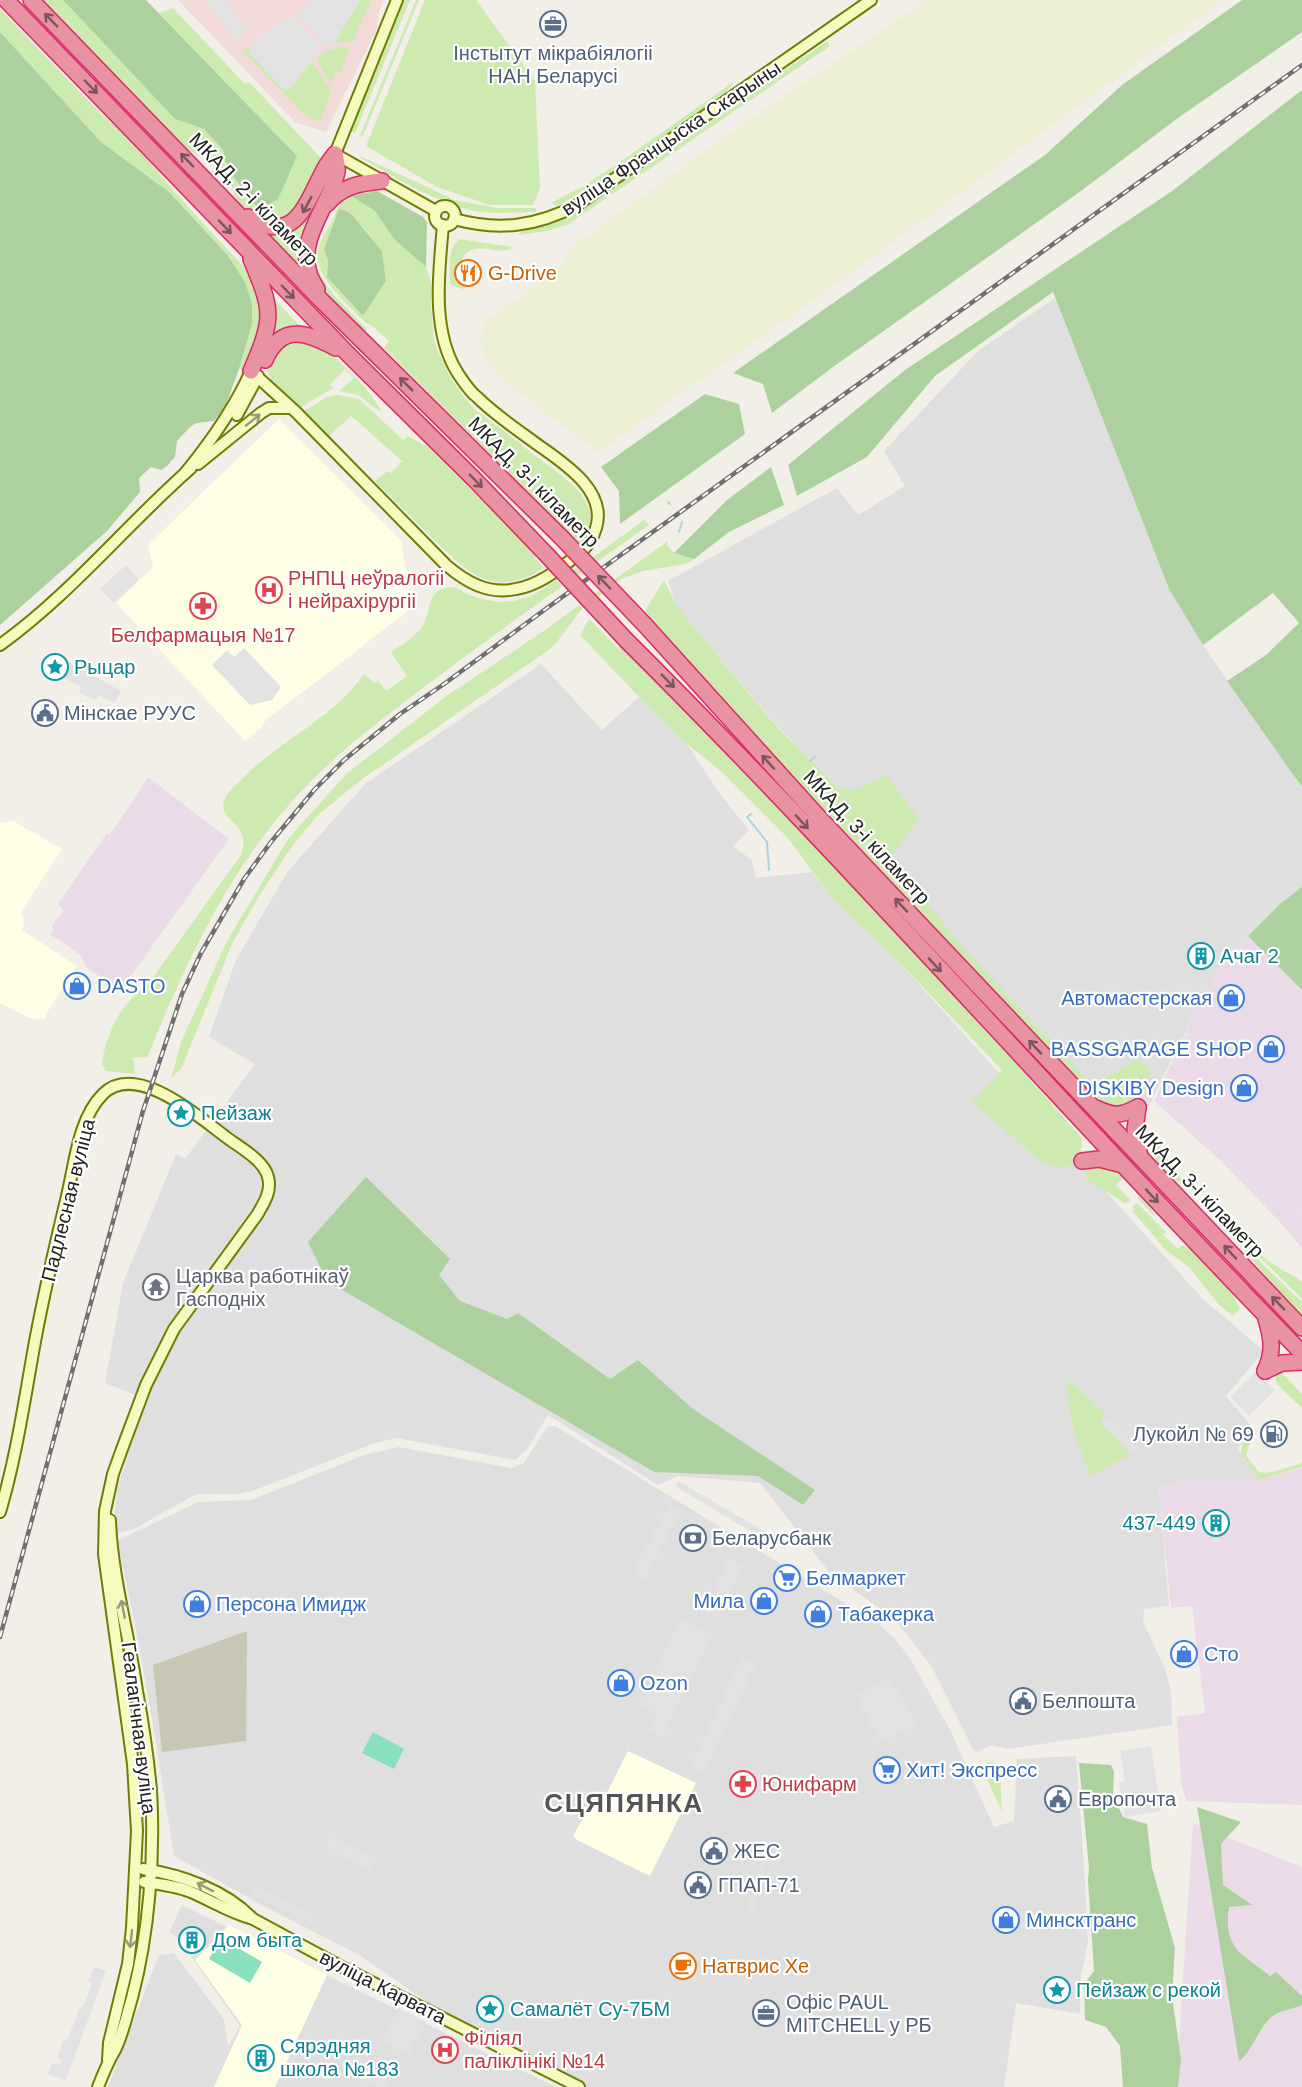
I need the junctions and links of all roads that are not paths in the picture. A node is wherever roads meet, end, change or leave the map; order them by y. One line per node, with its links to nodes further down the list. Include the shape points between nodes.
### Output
1 (6, 0): 12 (highway, МКАД, 2-і кіламетр, one-way to 12)
2 (31, 0): 7 (highway, МКАД, 2-і кіламетр, one-way to 2)
3 (397, 0): 5 (street)
4 (872, 0): 10 (street, вуліца Францыска Скарыны, via 594,195 557,216 492,226)
5 (335, 154): 6 (street); 7 (highway, one-way to 7, via 303,212 293,222 265,226); 8 (highway, via 338,170)
6 (382, 181): 8 (highway, via 340,190); 9 (street)
7 (228, 202): 13 (highway, МКАД, 2-і кіламетр)
8 (323, 208): 13 (highway, via 311,234 307,256 309,274)
9 (436, 211): 10 (street, via 444,206 450,208); 11 (street, via 436,221)
10 (454, 219): 11 (street)
11 (443, 225): 16 (street, via 440,310 456,371 476,397 583,482 595,501 598,516 594,536 586,548 528,586 492,590 467,581 446,565)
12 (247, 250): 14 (highway, МКАД, 2-і кіламетр, one-way to 14); 15 (highway, via 268,305 268,326)
13 (322, 301): 17 (highway, МКАД, 2-і кіламетр, one-way to 13)
14 (348, 354): 15 (highway, via 313,336 288,335 274,343); 18 (highway, МКАД, 2-і кіламетр)
15 (255, 374): 16 (street); 19 (street, via 214,439)
16 (291, 408): 19 (street, one-way to 16, via 269,408)
17 (448, 426): 21 (highway, МКАД, 3-і кіламетр, one-way to 17, bridge, via 824,823 645,625)
18 (434, 439): 22 (highway, МКАД, 3-і кіламетр, one-way to 22, bridge, via 742,758)
19 (188, 471): 20 (street, via 68,588)
20 (0, 645)
21 (1089, 1105): 23 (highway, МКАД, 3-і кіламетр); 23 (highway, via 1115,1115 1138,1107 1135,1130)
22 (1084, 1122): 24 (highway, МКАД, 3-і кіламетр); 24 (highway, via 1088,1142 1082,1161 1099,1159)
23 (1140, 1158): 27 (highway, МКАД, 3-і кіламетр, one-way to 23)
24 (1124, 1165): 26 (highway, МКАД, 3-і кіламетр, one-way to 26)
25 (270, 1185): 30 (street, Геалагічная вуліца, via 257,1215 174,1329 146,1385); 31 (street, Падлесная вуліца, via 264,1168 189,1109 163,1094 122,1084 99,1099 88,1115 75,1163 45,1290 11,1476)
26 (1266, 1316): 28 (highway, МКАД, 3-і кіламетр); 29 (highway, via 1273,1340 1265,1371 1282,1363)
27 (1302, 1328)
28 (1302, 1353)
29 (1302, 1362)
30 (107, 1499): 32 (street, Геалагічная вуліца, via 104,1554 134,1776); 33 (street, Геалагічная вуліца, one-way to 30, via 148,1763)
31 (0, 1512)
32 (136, 1868): 33 (street, вуліца Карвата); 34 (street, Геалагічная вуліца)
33 (150, 1870): 35 (street, Геалагічная вуліца); 36 (street, вуліца Карвата, one-way to 33, via 242,1908 201,1885)
34 (135, 1881): 35 (street, вуліца Карвата); 37 (street, Геалагічная вуліца, one-way to 37, via 128,1964)
35 (149, 1882): 36 (street, вуліца Карвата, via 190,1891); 37 (street, Геалагічная вуліца, via 132,1997 116,2049)
36 (253, 1919): 39 (street, вуліца Карвата)
37 (108, 2060): 38 (street, Геалагічная вуліца)
38 (98, 2087)
39 (579, 2087)

